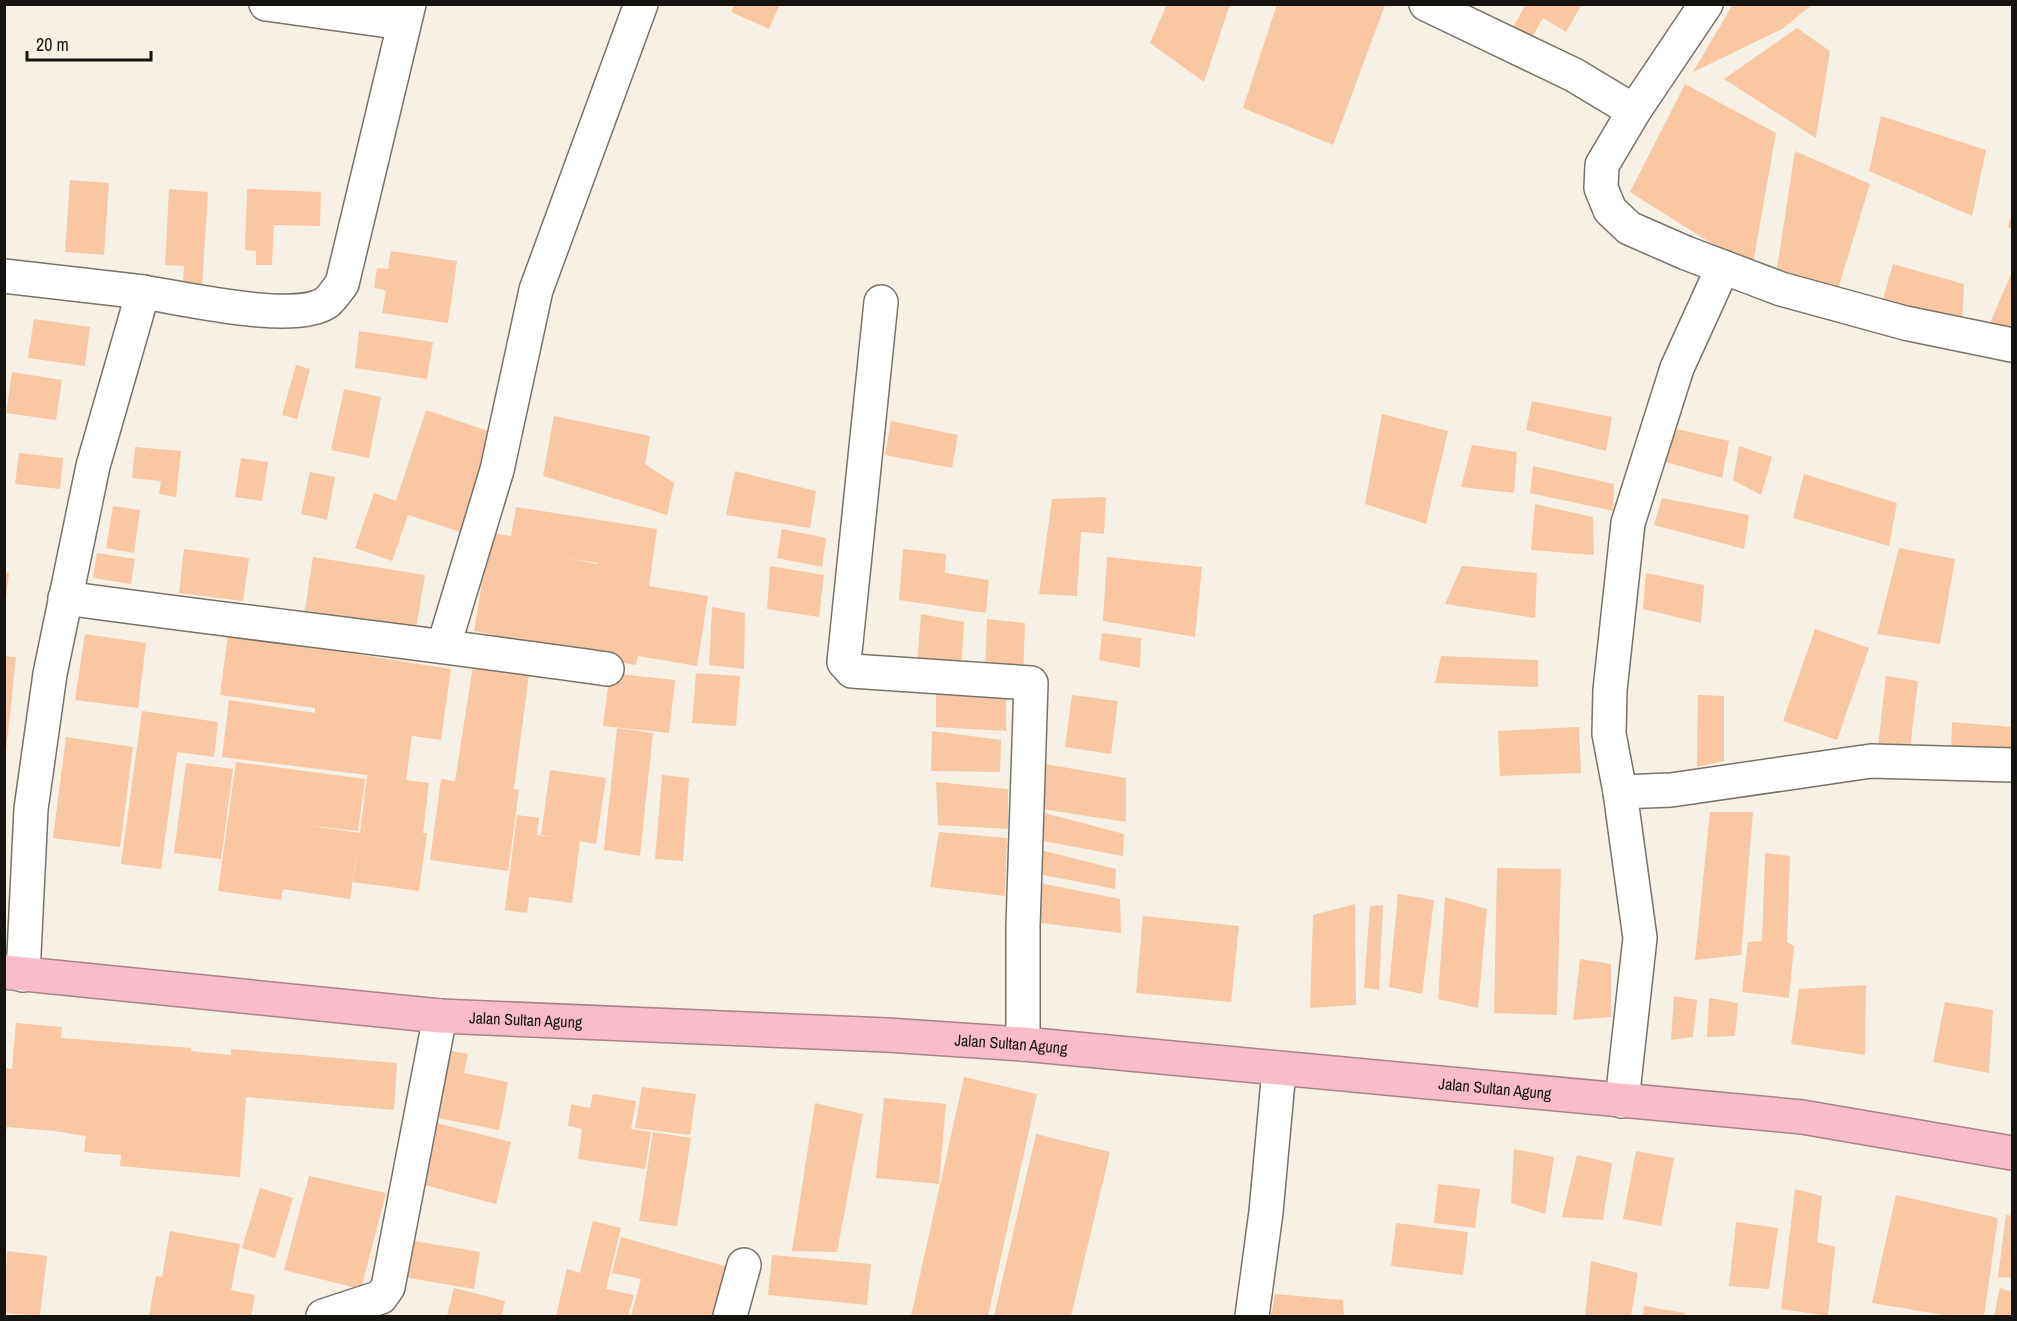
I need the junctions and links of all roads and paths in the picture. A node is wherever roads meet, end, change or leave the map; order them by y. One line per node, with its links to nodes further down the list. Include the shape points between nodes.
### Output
1 (266, 4): 5 (street)
2 (641, 4): 13 (street, via 536,290 497,470)
3 (1426, 4): 6 (street, via 1574,75)
4 (1706, 4): 6 (street)
5 (406, 14): 9 (street, via 342,284 326,303 301,311 270,312)
6 (1634, 111): 7 (street, via 1602,165 1601,188 1610,210 1629,228)
7 (1723, 267): 11 (street, via 1781,289 1905,323); 16 (street, via 1677,368 1628,523 1610,690 1609,734)
8 (4, 276): 9 (street)
9 (143, 292): 12 (street, via 93,466)
10 (881, 302): 19 (street, via 844,662 852,671 1031,683)
11 (2013, 345)
12 (65, 598): 13 (street, via 261,626); 17 (street, via 31,809)
13 (444, 645): 14 (street)
14 (607, 669)
15 (2013, 765): 16 (street, via 1871,761 1671,790)
16 (1620, 792): 21 (street, via 1640,938)
17 (14, 974): 18 (highway, Jalan Sultan Agung)
18 (440, 1016): 19 (highway, Jalan Sultan Agung); 24 (street, via 388,1287 381,1297)
19 (1023, 1044): 20 (highway, Jalan Sultan Agung)
20 (1279, 1070): 21 (highway, Jalan Sultan Agung); 26 (street)
21 (1622, 1101): 22 (highway, Jalan Sultan Agung, via 1802,1117)
22 (2013, 1153)
23 (744, 1265): 25 (street)
24 (323, 1317)
25 (730, 1317)
26 (1252, 1317)

